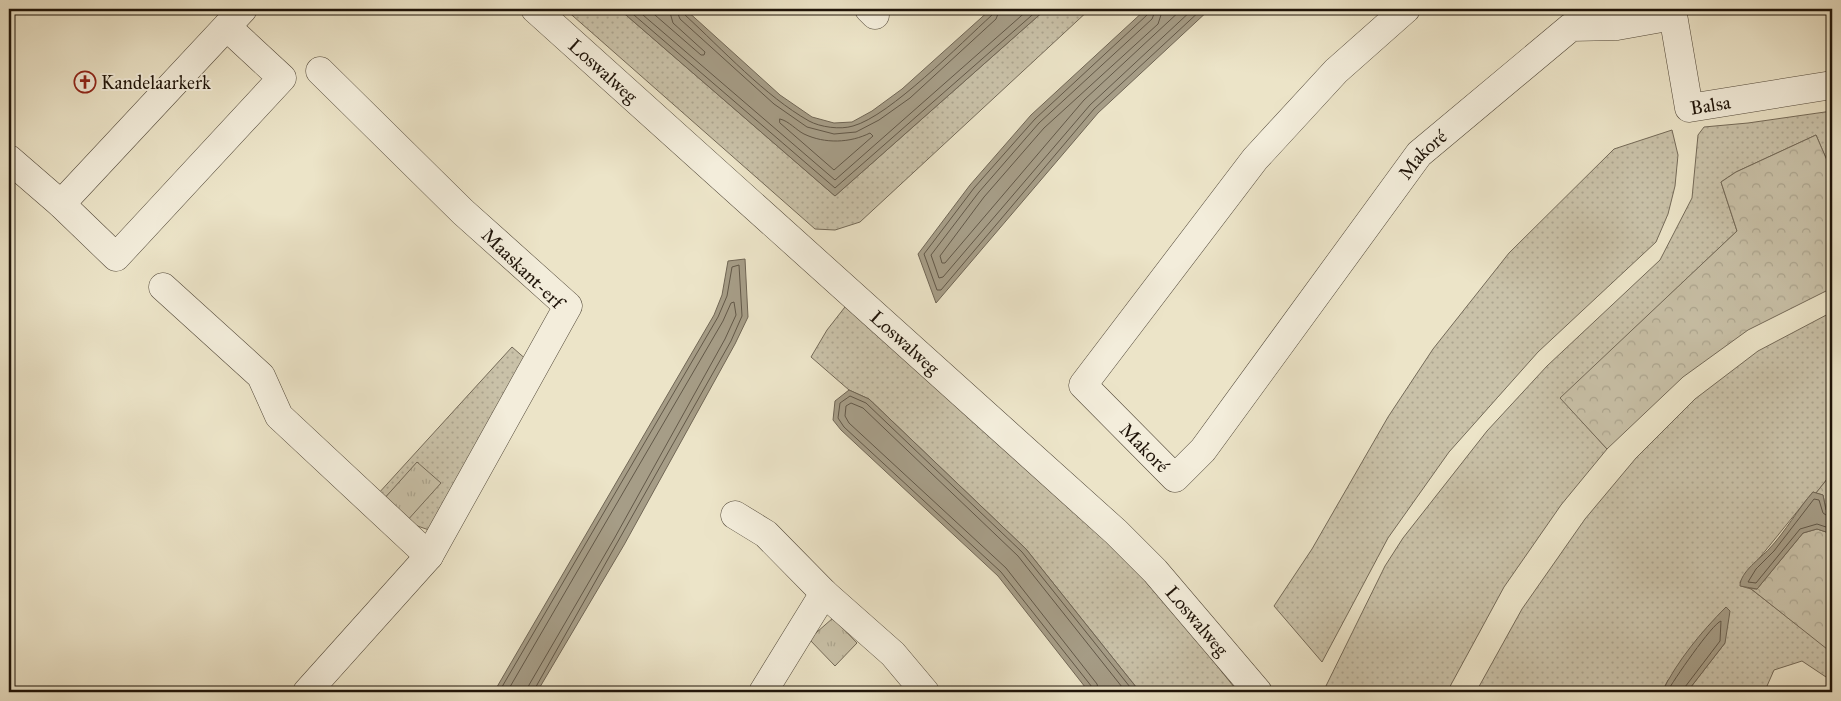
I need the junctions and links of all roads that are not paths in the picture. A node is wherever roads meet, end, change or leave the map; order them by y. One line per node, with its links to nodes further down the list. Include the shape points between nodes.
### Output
1 (534, 9): 17 (street, Loswalweg, via 1116,532 1155,571)
2 (1406, 9): 5 (street, Makoré, via 1336,70 1255,159 1083,384 1176,478 1203,450 1419,154)
3 (1672, 12): 5 (street, Makoré, via 1617,26); 7 (street, Balsa, via 1689,108)
4 (235, 18): 9 (street); 9 (street, via 282,78 116,257)
5 (1569, 18)
6 (320, 71): 12 (street, Maaskant-erf, via 463,212 568,306)
7 (1832, 84)
8 (9, 159): 9 (street)
9 (61, 204)
10 (163, 287): 12 (street, via 261,376 279,416)
11 (735, 515): 13 (street, via 766,534)
12 (429, 556): 14 (street, Maaskant-erf)
13 (824, 594): 15 (street); 16 (street, via 893,654)
14 (307, 692)
15 (763, 692)
16 (925, 692)
17 (1258, 692)

